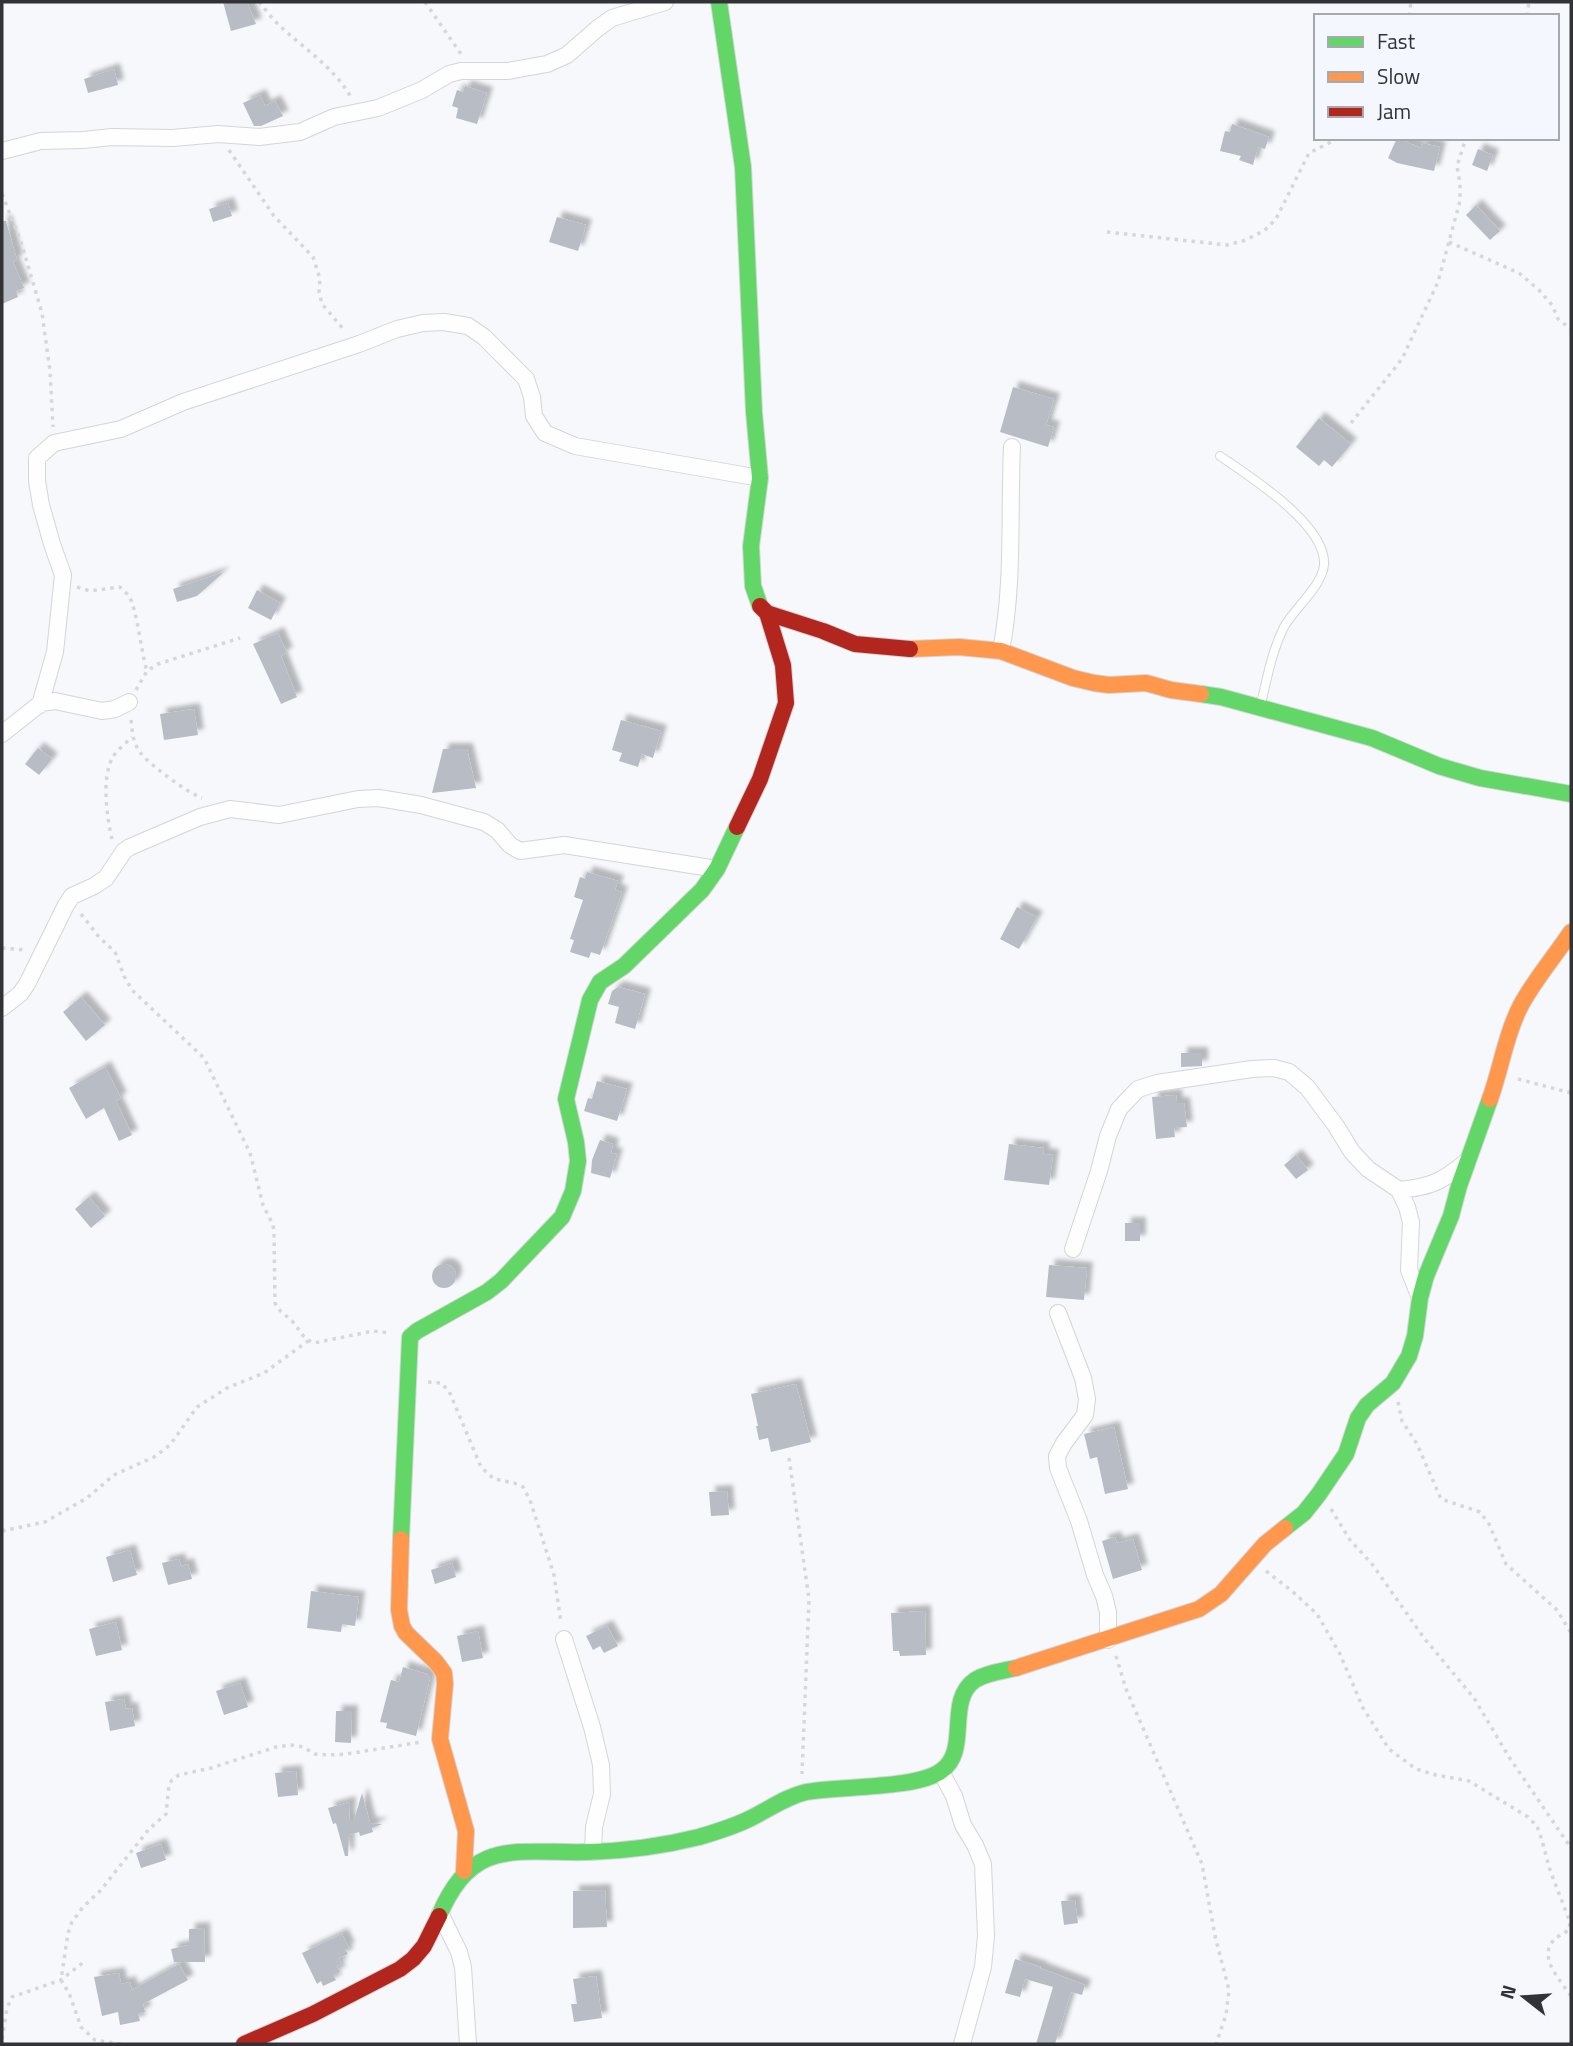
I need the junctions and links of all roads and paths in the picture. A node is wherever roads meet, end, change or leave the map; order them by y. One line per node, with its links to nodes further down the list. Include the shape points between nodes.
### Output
1 (259, 2): 6 (path, via 343,84)
2 (425, 2): 5 (path)
3 (665, 2): 5 (street, via 612,18 567,55 547,64)
4 (719, 2): 20 (street, via 743,167)
5 (472, 71): 6 (street, via 449,74 422,90)
6 (360, 111): 7 (street, via 283,135)
7 (218, 134): 10 (street, via 41,141); 15 (path, via 274,216 313,257 322,304)
8 (1335, 140): 12 (path, via 1309,153 1276,219 1243,241 1227,245)
9 (1465, 140): 13 (path, via 1457,166 1460,201)
10 (2, 151)
11 (2, 194): 17 (path, via 42,313)
12 (1107, 232)
13 (1449, 242): 14 (path, via 1519,273); 16 (path, via 1438,282 1402,359)
14 (1571, 329)
15 (359, 344): 17 (street, via 183,402 121,429); 20 (street, via 423,323 468,326 526,379 534,415 545,433 554,438 575,446)
16 (1351, 422)
17 (54, 443): 21 (street, via 37,458 37,481)
18 (1012, 447): 24 (street, via 1011,581)
19 (1220, 456): 28 (lane, via 1287,505 1311,531 1324,563 1322,575 1285,626)
20 (760, 478): 22 (street, via 751,545 753,586)
21 (63, 575): 25 (path, via 74,587 90,591 120,587 129,596); 27 (street, via 55,652)
22 (766, 613): 24 (street, via 855,644); 34 (street, via 783,665 786,703 760,779)
23 (240, 638): 25 (path)
24 (1001, 651): 28 (street, via 1094,683 1146,683)
25 (147, 671): 26 (path)
26 (129, 702): 27 (street, via 108,711 55,701); 30 (path)
27 (40, 705): 29 (street)
28 (1261, 707): 31 (street, via 1372,738 1480,778)
29 (2, 733)
30 (133, 736): 32 (path, via 140,753 176,783); 33 (path, via 112,758 108,778 106,804)
31 (1571, 794)
32 (230, 809): 33 (street, via 137,842); 34 (street, via 279,815 379,798 484,822 520,851 564,845)
33 (117, 862): 35 (street, via 100,883)
34 (717, 869): 47 (street, via 690,904 596,987 590,1000 566,1099 576,1143 577,1181 569,1207 501,1281)
35 (72, 896): 38 (street); 48 (path, via 81,915 115,951 132,990 204,1058 250,1153 273,1225 275,1303)
36 (1571, 932): 40 (street, via 1521,1005)
37 (2, 948): 38 (path)
38 (44, 949): 39 (street, via 20,994)
39 (2, 1009)
40 (1499, 1075): 41 (path); 42 (street)
41 (1571, 1093)
42 (1468, 1161): 43 (street, via 1425,1188); 45 (street)
43 (1399, 1191): 44 (street, via 1352,1152 1307,1087 1289,1072 1252,1069 1157,1083 1138,1089 1119,1109); 45 (street, via 1411,1222 1409,1270)
44 (1073, 1249)
45 (1420, 1298): 50 (street, via 1409,1356)
46 (1058, 1313): 57 (street, via 1087,1399 1085,1415 1057,1457 1058,1468 1104,1596)
47 (410, 1337): 48 (path, via 373,1331); 49 (street)
48 (308, 1341): 53 (path, via 264,1373 197,1407 170,1445 154,1457 114,1475 87,1498 45,1522)
49 (407, 1382): 56 (path, via 441,1383 449,1391 481,1466 494,1479 523,1487 554,1575); 58 (street, via 400,1618 406,1633 444,1674)
50 (1393, 1383): 52 (street, via 1358,1418 1346,1454); 55 (path, via 1402,1421 1441,1499 1479,1512 1506,1564 1557,1610)
51 (789, 1458): 60 (path, via 808,1599)
52 (1319, 1493): 54 (street, via 1304,1513); 61 (path, via 1424,1638 1474,1698)
53 (2, 1531)
54 (1251, 1559): 57 (street, via 1222,1594 1199,1609); 67 (path, via 1317,1614 1363,1708 1389,1749 1416,1769 1469,1781 1536,1826 1570,1922 1569,1930 1547,1950 1548,1959)
55 (1571, 1633)
56 (564, 1639): 62 (street, via 601,1765 602,1794)
57 (1109, 1639): 59 (street, via 977,1679 962,1697 953,1753); 73 (path, via 1202,1864 1230,1990)
58 (440, 1739): 63 (street, via 466,1831); 66 (path, via 347,1754 315,1754 292,1745 276,1747 179,1775 169,1785 166,1814 72,1922)
59 (941, 1772): 60 (street, via 907,1781); 72 (street, via 983,1864 983,1967)
60 (802, 1793): 62 (street, via 740,1823 696,1837)
61 (1571, 1848)
62 (593, 1852): 63 (street, via 505,1852)
63 (464, 1871): 64 (street)
64 (440, 1913): 70 (street, via 428,1940 410,1962 286,2028); 71 (street, via 463,1967)
65 (85, 1961): 66 (path)
66 (61, 1980): 68 (path, via 12,1997); 69 (path, via 81,2028 95,2040)
67 (1571, 1996)
68 (2, 2039)
69 (121, 2044)
70 (244, 2044)
71 (468, 2044)
72 (962, 2044)
73 (1216, 2044)

